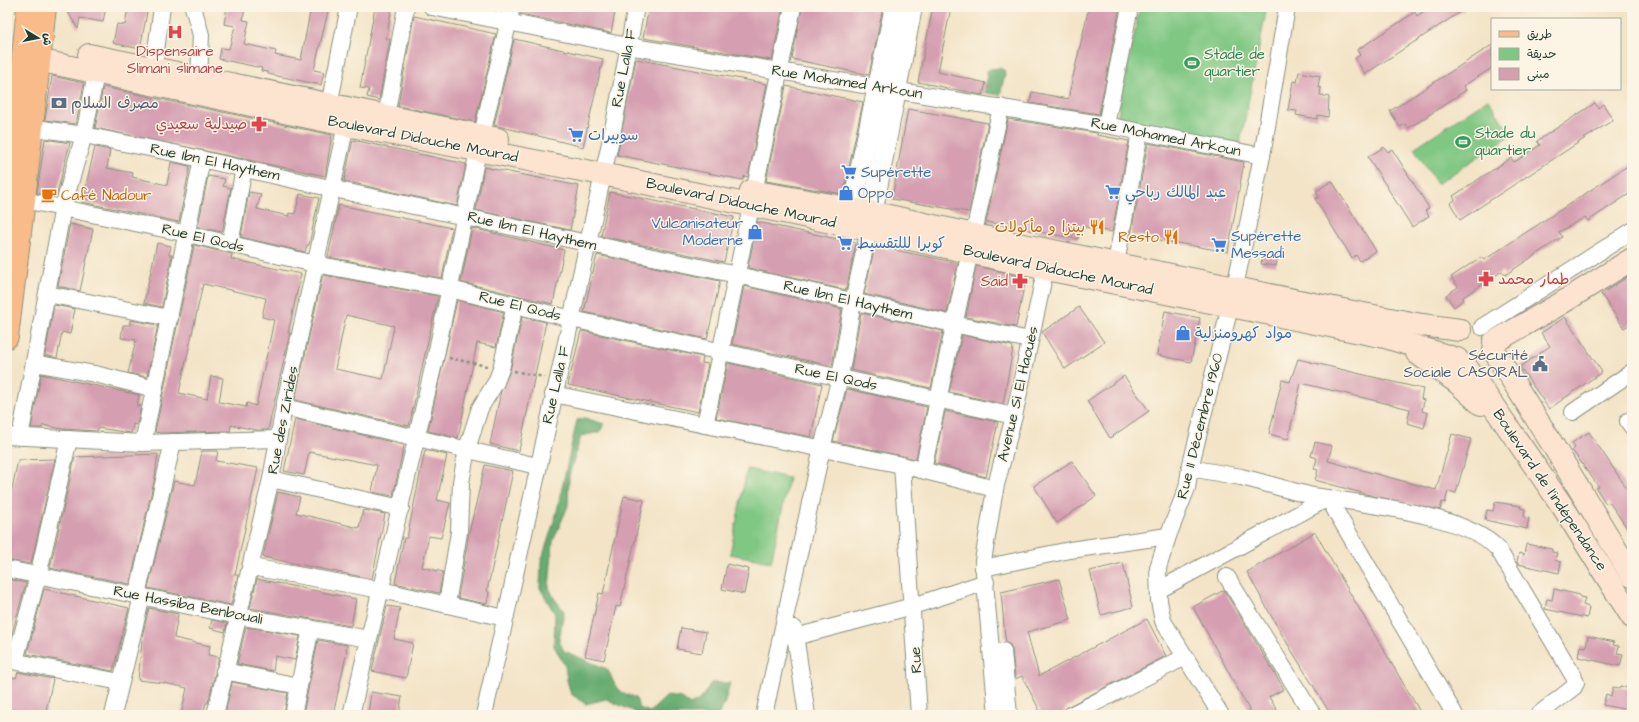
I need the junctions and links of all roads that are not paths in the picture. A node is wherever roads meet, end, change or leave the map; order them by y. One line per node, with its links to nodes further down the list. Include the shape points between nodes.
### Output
1 (28, 7): 17 (main road)
2 (45, 7): 17 (main road)
3 (162, 7): 20 (street)
4 (193, 7): 21 (street, via 200,35)
5 (349, 7): 25 (street, Rue des Zirides)
6 (406, 7): 24 (street)
7 (432, 7): 15 (street, Rue Mohamed Arkoun)
8 (512, 7): 15 (street)
9 (636, 7): 16 (street, Rue Lalla F)
10 (793, 7): 19 (street)
11 (895, 7): 22 (street)
12 (912, 7): 22 (street)
13 (1130, 7): 27 (street)
14 (1287, 7): 31 (street, Rue 11 Décembre 1960)
15 (509, 24): 16 (street, Rue Mohamed Arkoun); 30 (street)
16 (628, 46): 19 (street, Rue Mohamed Arkoun); 34 (street, Rue Lalla F)
17 (32, 51): 18 (main road, Boulevard Didouche Mourad); 26 (main road)
18 (98, 64): 20 (main road, Boulevard Didouche Mourad); 29 (street)
19 (778, 71): 22 (street, Rue Mohamed Arkoun); 36 (street)
20 (152, 75): 21 (main road, Boulevard Didouche Mourad); 25 (main road, Boulevard Didouche Mourad)
21 (199, 77): 25 (main road, Boulevard Didouche Mourad)
22 (887, 88): 23 (street, Rue Mohamed Arkoun); 40 (street)
23 (1001, 107): 27 (street, Rue Mohamed Arkoun); 44 (street)
24 (386, 116): 25 (main road, Boulevard Didouche Mourad); 30 (main road, Boulevard Didouche Mourad)
25 (334, 117): 30 (main road, Boulevard Didouche Mourad); 35 (street, Rue des Zirides)
26 (18, 124): 29 (street, Rue Ibn El Haythem); 37 (main road)
27 (1106, 125): 28 (street, Rue Mohamed Arkoun)
28 (1140, 132): 31 (street, Rue Mohamed Arkoun); 49 (street)
29 (84, 135): 32 (street, Rue Ibn El Haythem); 38 (street)
30 (479, 143): 34 (main road, Boulevard Didouche Mourad); 39 (street)
31 (1262, 156): 53 (street, Rue 11 Décembre 1960)
32 (202, 159): 33 (street, Rue Ibn El Haythem); 42 (street)
33 (244, 168): 35 (street, Rue Ibn El Haythem); 45 (street)
34 (604, 168): 36 (main road, Boulevard Didouche Mourad); 43 (street, Rue Lalla F)
35 (334, 189): 39 (street, Rue Ibn El Haythem); 48 (street, Rue des Zirides)
36 (754, 199): 40 (main road, Boulevard Didouche Mourad); 50 (street)
37 (16, 205): 38 (street, Rue El Qods); 60 (main road)
38 (63, 207): 42 (street, Rue El Qods); 52 (street)
39 (466, 216): 43 (street, Rue Ibn El Haythem); 51 (street)
40 (864, 217): 44 (main road, Boulevard Didouche Mourad); 54 (street)
41 (1632, 231): 63 (street)
42 (188, 234): 45 (street, Rue El Qods); 56 (street)
43 (588, 243): 50 (street, Rue Ibn El Haythem); 57 (street, Rue Lalla F)
44 (972, 243): 46 (main road, Boulevard Didouche Mourad); 58 (street)
45 (230, 244): 48 (street, Rue El Qods)
46 (1048, 259): 49 (main road, Boulevard Didouche Mourad); 61 (street, Avenue Si El Haouès)
47 (1632, 259): 63 (main road, via 1560,304)
48 (315, 264): 51 (street, Rue El Qods); 72 (street, Rue des Zirides)
49 (1114, 272): 53 (main road, Boulevard Didouche Mourad)
50 (737, 275): 54 (street, Rue Ibn El Haythem); 64 (street)
51 (450, 289): 55 (street, Rue El Qods); 78 (street)
52 (47, 294): 56 (street); 66 (street)
53 (1232, 297): 59 (main road, Boulevard Didouche Mourad); 62 (main road, Boulevard Didouche Mourad); 87 (street, Rue 11 Décembre 1960)
54 (853, 302): 58 (street, Rue Ibn El Haythem); 68 (street)
55 (515, 305): 57 (street, Rue El Qods); 84 (street, via 501,368 496,382 480,408)
56 (170, 318): 69 (street)
57 (572, 319): 64 (street, Rue El Qods); 70 (street, Rue Lalla F)
58 (953, 324): 61 (street, Rue Ibn El Haythem); 71 (street)
59 (1460, 330): 63 (main road, via 1471,326); 65 (main road, via 1453,347)
60 (7, 332)
61 (1030, 340): 74 (street, Avenue Si El Haouès)
62 (1398, 340): 65 (main road, Boulevard Didouche Mourad); 76 (main road, via 1434,364)
63 (1490, 340): 65 (main road, via 1488,362 1477,367); 96 (main road, Boulevard de l'indépendance)
64 (720, 352): 68 (street, Rue El Qods); 75 (street)
65 (1461, 362): 76 (main road, Boulevard de l'indépendance)
66 (34, 363): 69 (street, via 95,374); 77 (street)
67 (1632, 372): 73 (street)
68 (840, 377): 71 (street, Rue El Qods); 83 (street)
69 (155, 389): 82 (street)
70 (553, 394): 75 (street); 86 (street, Rue Lalla F)
71 (938, 398): 74 (street, Rue El Qods); 88 (street)
72 (284, 407): 78 (street); 80 (street, Rue des Zirides)
73 (1573, 412)
74 (1014, 416): 90 (street, Avenue Si El Haouès)
75 (705, 425): 83 (street)
76 (1510, 428): 107 (main road, Boulevard de l'indépendance)
77 (13, 436): 79 (street)
78 (416, 437): 84 (street); 92 (street)
79 (69, 439): 82 (street); 98 (street)
80 (278, 439): 81 (street); 89 (street, Rue des Zirides)
81 (173, 442): 82 (street); 102 (street)
82 (143, 443)
83 (822, 448): 85 (street); 103 (street)
84 (467, 449): 86 (street); 104 (street, via 461,482 459,532)
85 (902, 465): 88 (street); 105 (street, Rue)
86 (537, 466): 108 (street, Rue Lalla F)
87 (1190, 468): 91 (street); 93 (street, Rue 11 Décembre 1960, via 1187,488)
88 (923, 470): 90 (street)
89 (271, 479): 92 (street); 94 (street, Rue des Zirides)
90 (995, 489): 97 (street, Avenue Si El Haouès, via 987,537)
91 (1328, 498): 101 (street); 130 (street); 131 (street, via 1416,514 1462,527 1482,535 1498,549 1576,683)
92 (401, 508): 100 (street)
93 (1168, 536): 97 (street, via 1070,550); 101 (street, Rue 11 Décembre 1960, via 1158,568)
94 (251, 567): 100 (street); 106 (street, Rue des Zirides)
95 (7, 569): 98 (street, Rue Hassiba Benbouali)
96 (1631, 571)
97 (988, 572): 105 (street); 125 (street, Avenue Si El Haouès); 126 (street, Avenue Si El Haouès)
98 (38, 576): 102 (street, Rue Hassiba Benbouali); 113 (street)
99 (1227, 577): 129 (street)
100 (381, 590): 104 (street); 111 (street)
101 (1158, 590): 112 (street, Rue 11 Décembre 1960, via 1163,621)
102 (140, 595): 106 (street, Rue Hassiba Benbouali); 115 (street)
103 (790, 597): 110 (street); 122 (street)
104 (447, 604): 108 (street)
105 (912, 606): 110 (street); 124 (street, Rue)
106 (238, 616): 109 (street, Rue Hassiba Benbouali); 114 (street, Rue des Zirides)
107 (1632, 617)
108 (505, 618): 121 (street, Rue Lalla F)
109 (311, 628): 111 (street, Rue Hassiba Benbouali); 116 (street)
110 (795, 637): 123 (street)
111 (369, 639): 120 (street)
112 (1185, 657): 127 (street); 128 (street, Rue 11 Décembre 1960)
113 (11, 660): 115 (street)
114 (224, 671): 116 (street); 118 (street, Rue des Zirides)
115 (120, 682): 117 (street)
116 (299, 686): 119 (street)
117 (113, 715)
118 (215, 715)
119 (294, 715)
120 (351, 715)
121 (484, 715)
122 (764, 715)
123 (807, 715)
124 (919, 715)
125 (997, 715)
126 (1009, 715)
127 (1071, 715)
128 (1221, 715)
129 (1313, 715)
130 (1455, 715)
131 (1538, 715)

